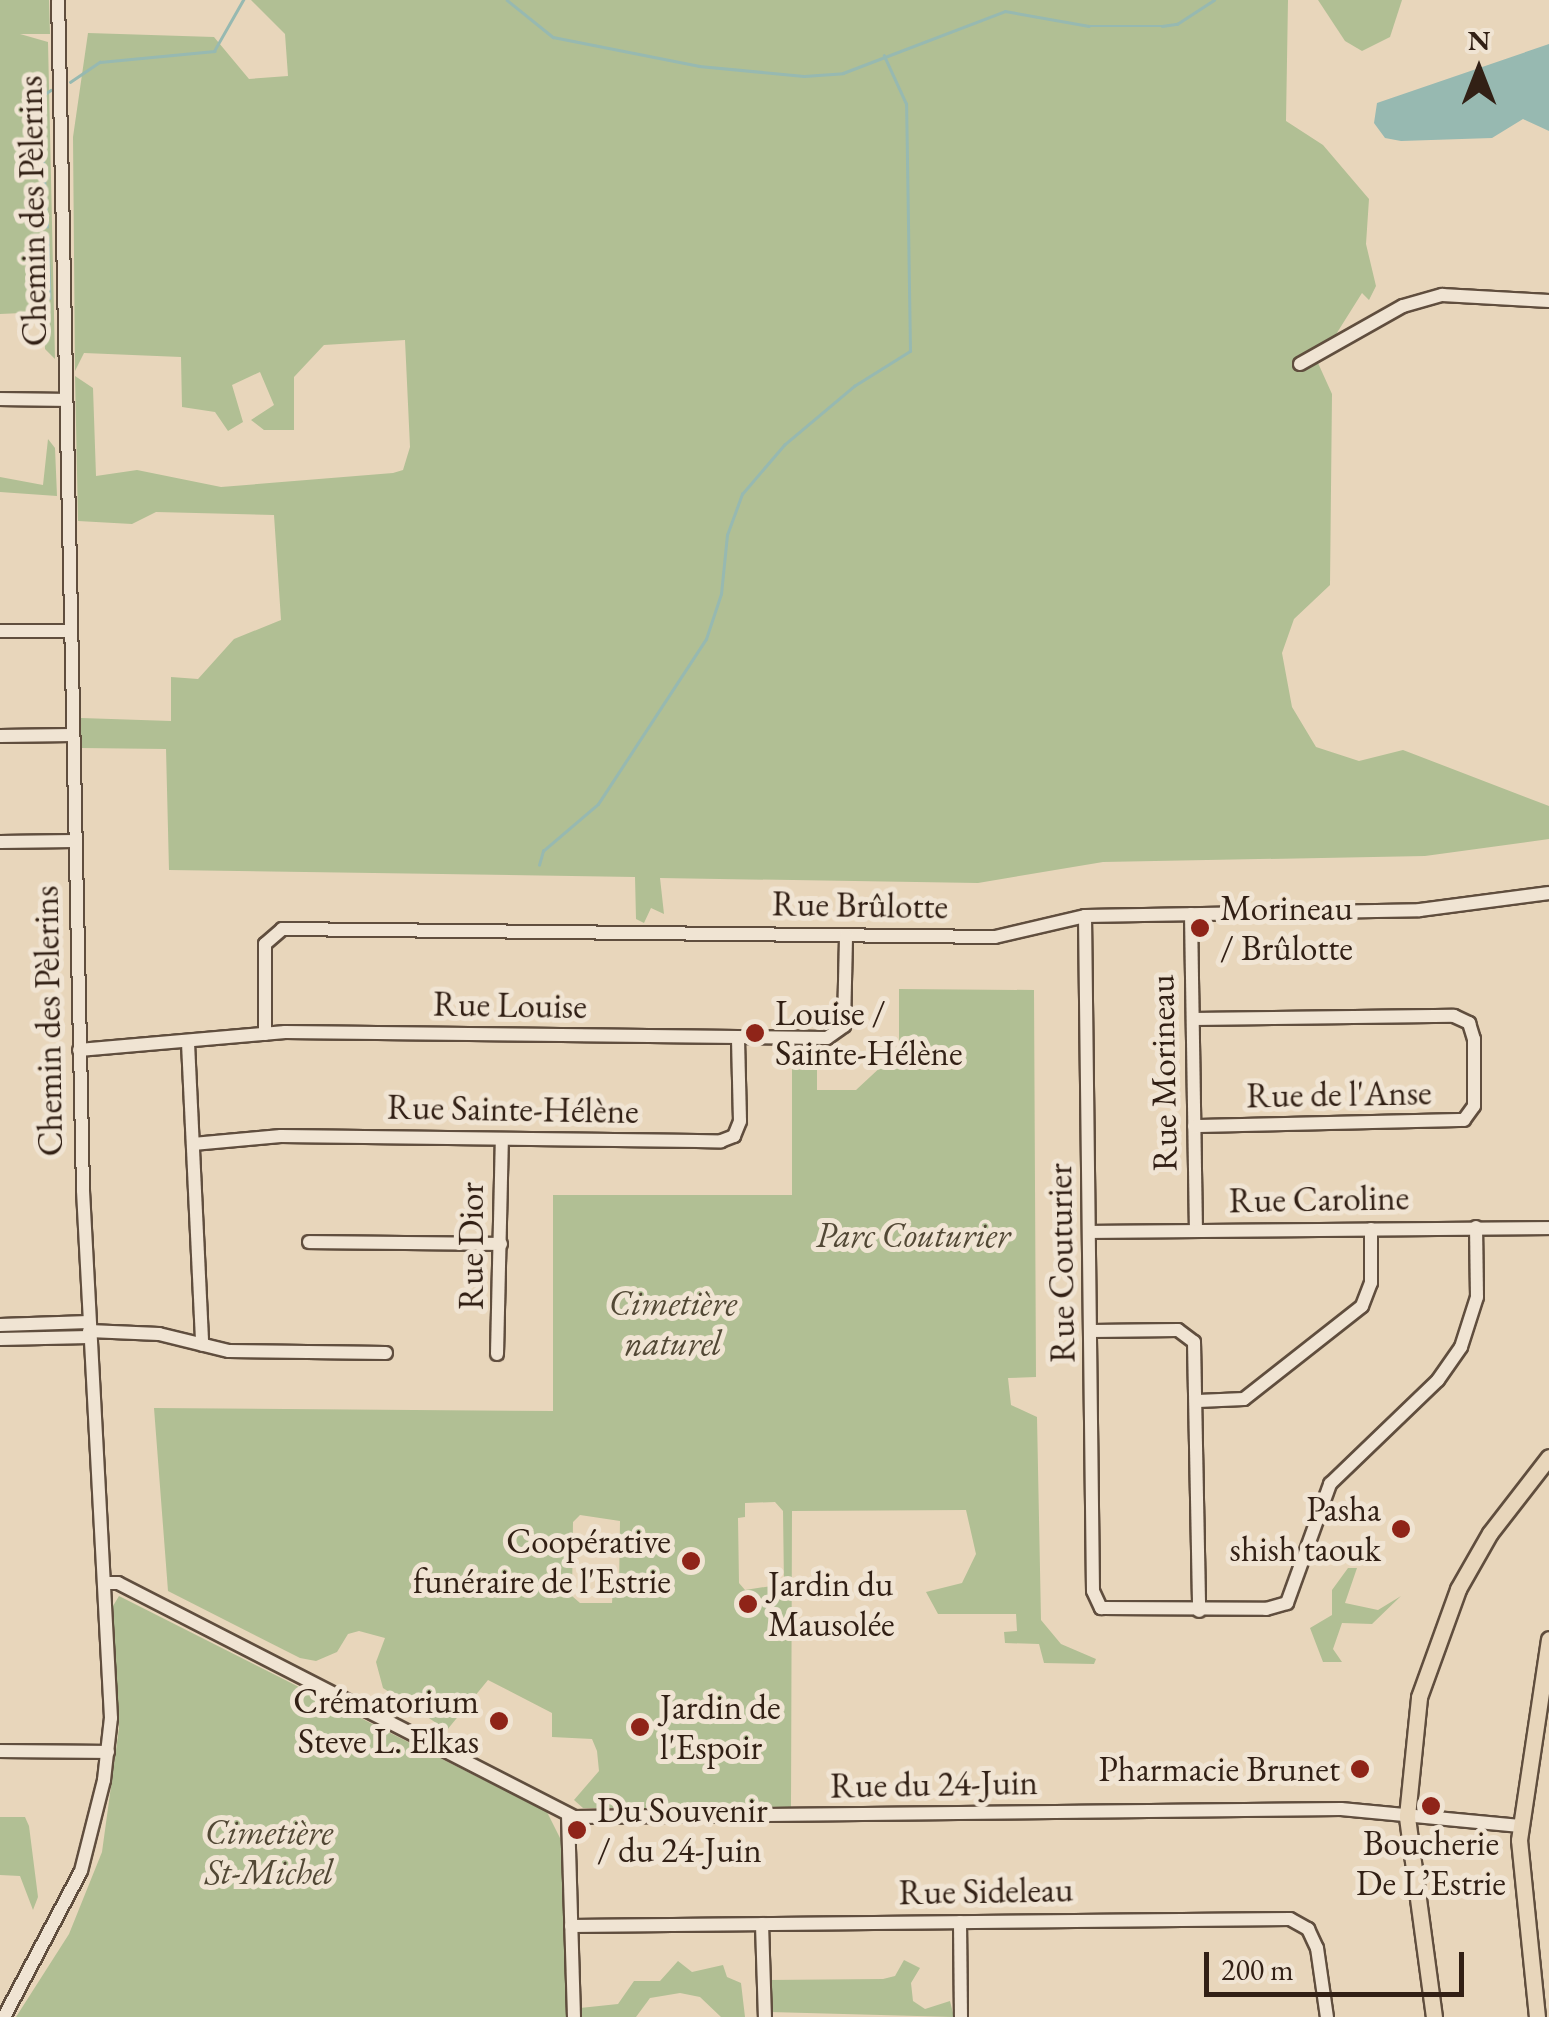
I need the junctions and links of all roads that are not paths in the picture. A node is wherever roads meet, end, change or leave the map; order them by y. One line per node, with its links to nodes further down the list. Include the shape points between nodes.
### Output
1 (58, 0): 5 (street, Chemin des Pèlerins)
2 (1549, 300): 3 (street, via 1442,295 1403,306)
3 (1300, 364)
4 (0, 399): 5 (street)
5 (66, 400): 7 (street, Chemin des Pèlerins)
6 (0, 630): 7 (street)
7 (70, 632): 8 (street, Chemin des Pèlerins)
8 (72, 735): 9 (street); 10 (street, Chemin des Pèlerins)
9 (0, 736)
10 (74, 841): 11 (street); 20 (street, Chemin des Pèlerins)
11 (0, 842)
12 (1549, 892): 13 (street, Rue Brûlotte, via 1420,910)
13 (1191, 914): 14 (street, Rue Brûlotte); 16 (street, Rue Morineau)
14 (1085, 916): 15 (street, Rue Brûlotte, via 995,937); 28 (street, Rue Couturier)
15 (846, 934): 17 (street, Rue Brûlotte, via 282,928 265,944); 18 (street, Rue Louise, via 844,1026 838,1034)
16 (1193, 1019): 21 (street, Rue Morineau); 21 (street, Rue de l'Anse, via 1454,1016 1469,1022 1474,1039 1474,1106 1464,1120)
17 (265, 1034): 18 (street, Rue Louise); 19 (street, Rue Louise)
18 (738, 1038): 22 (street, Rue Sainte-Hélène, via 740,1121 728,1139)
19 (188, 1043): 20 (street, Rue Louise); 23 (street)
20 (79, 1050): 32 (street, Chemin des Pèlerins)
21 (1194, 1126): 27 (street, Rue Morineau)
22 (502, 1138): 23 (street, Rue Sainte-Hélène, via 281,1136); 30 (street, Rue Dior)
23 (193, 1144): 35 (street)
24 (1476, 1228): 25 (street, Rue Caroline); 26 (street, Rue Caroline); 42 (street, via 1478,1287 1461,1348 1438,1380 1330,1484 1287,1603)
25 (1549, 1228)
26 (1372, 1229): 27 (street, Rue Caroline); 38 (street, via 1371,1283 1362,1306 1244,1399)
27 (1196, 1231): 28 (street, Rue Caroline)
28 (1090, 1232): 33 (street, Rue Couturier)
29 (309, 1242): 30 (street)
30 (501, 1244): 37 (street, Rue Dior)
31 (0, 1325): 32 (street)
32 (89, 1330): 34 (street); 35 (street, via 159,1334); 41 (street, Chemin des Pèlerins)
33 (1092, 1332): 38 (street, via 1186,1332 1197,1353); 42 (street, Rue Couturier, via 1093,1591 1101,1608)
34 (0, 1339)
35 (202, 1345): 36 (street)
36 (386, 1353)
37 (498, 1354)
38 (1198, 1401): 42 (street)
39 (1549, 1457): 40 (main road)
40 (1542, 1469): 47 (main road, via 1490,1533 1444,1620 1413,1728)
41 (104, 1582): 45 (street, Chemin des Pèlerins); 46 (street, Rue du 24-Juin, via 254,1651)
42 (1199, 1610)
43 (1549, 1639): 48 (main road)
44 (0, 1751): 45 (street)
45 (108, 1752): 52 (street, Chemin des Pèlerins, via 81,1871)
46 (568, 1815): 47 (street, Rue du 24-Juin, via 1341,1809); 51 (street)
47 (1406, 1816): 48 (street, Rue du 24-Juin); 57 (main road)
48 (1520, 1826): 58 (main road)
49 (960, 1922): 50 (street, Rue Sideleau); 55 (street); 56 (street, Rue Sideleau, via 1290,1919 1308,1929 1317,1948)
50 (762, 1924): 51 (street, Rue Sideleau); 54 (street)
51 (571, 1926): 53 (street)
52 (4, 2017)
53 (574, 2017)
54 (765, 2017)
55 (961, 2017)
56 (1327, 2017)
57 (1434, 2017)
58 (1537, 2017)

